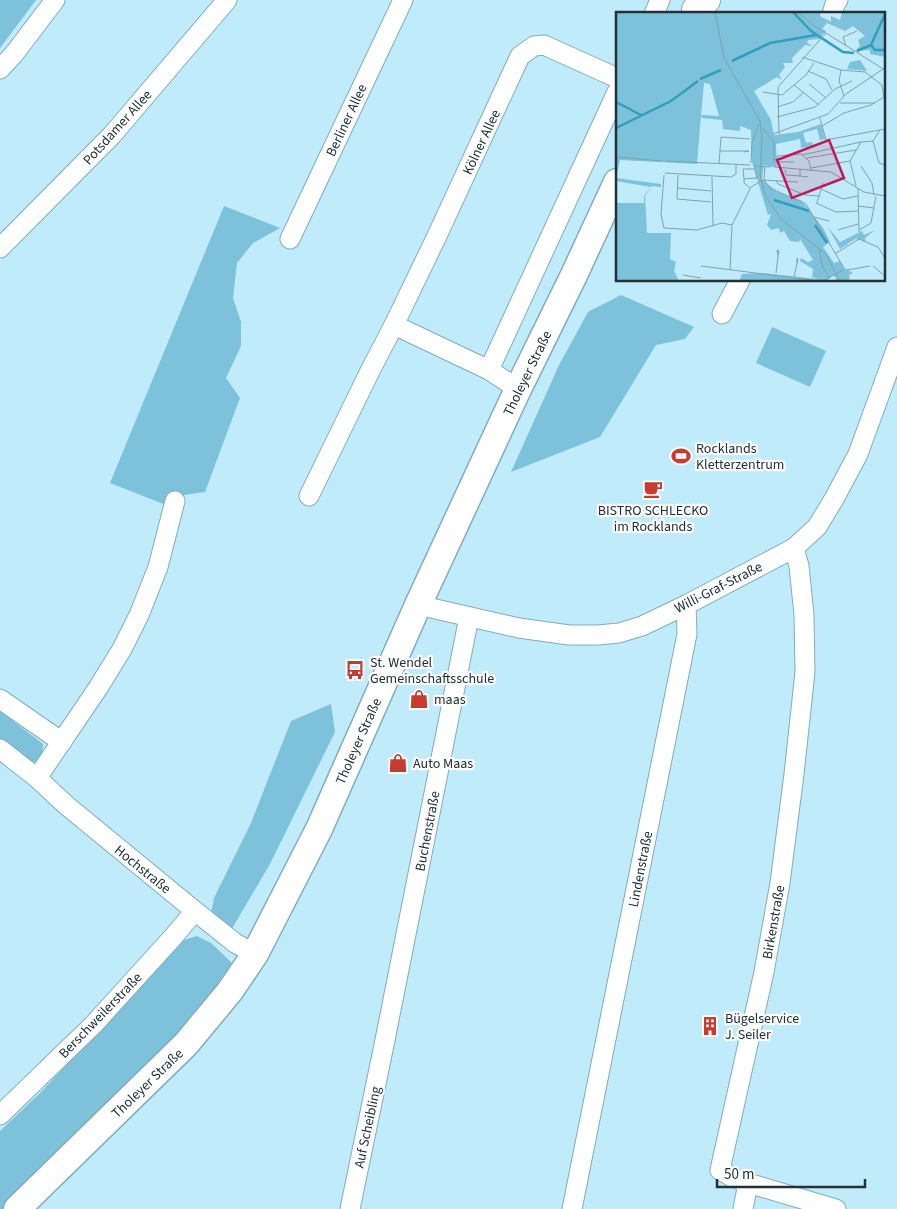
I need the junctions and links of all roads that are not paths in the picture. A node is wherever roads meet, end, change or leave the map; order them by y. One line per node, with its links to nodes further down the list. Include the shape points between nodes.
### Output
1 (55, 0): 8 (street)
2 (227, 0): 13 (street, Potsdamer Allee, via 112,135)
3 (403, 0): 12 (street, Berliner Allee)
4 (660, 0): 6 (street)
5 (838, 0): 7 (street)
6 (655, 12)
7 (833, 12)
8 (0, 69)
9 (616, 78): 16 (street, Kölner Allee, via 544,45 534,46 520,56)
10 (616, 94): 18 (street)
11 (616, 184): 19 (main road, Tholeyer Straße)
12 (290, 239)
13 (0, 248)
14 (739, 281): 15 (street)
15 (722, 314)
16 (394, 325): 18 (street); 20 (street, Kölner Allee)
17 (897, 347): 22 (street, Willi-Graf-Straße, via 858,454 816,527)
18 (489, 370): 19 (street)
19 (518, 389): 23 (main road, Tholeyer Straße)
20 (309, 496)
21 (175, 501): 27 (street, via 158,567 139,615 122,649)
22 (794, 548): 24 (street, Willi-Graf-Straße); 34 (street, Birkenstraße, via 804,615 805,672 794,774 764,972 720,1170)
23 (418, 605): 25 (street, Willi-Graf-Straße); 31 (main road, Tholeyer Straße, via 319,828)
24 (686, 605): 25 (street, Willi-Graf-Straße, via 642,626 598,635 570,636); 37 (street, Lindenstraße, via 687,634)
25 (470, 618): 32 (street, Buchenstraße)
26 (0, 699): 27 (street)
27 (62, 742): 29 (street)
28 (0, 749): 29 (street, Hochstraße)
29 (37, 778): 30 (street, Hochstraße)
30 (195, 911): 31 (street, Hochstraße); 33 (street, Berschweilerstraße, via 93,1025)
31 (255, 954): 35 (main road, Tholeyer Straße, via 230,991 186,1044)
32 (384, 1045): 36 (street, Auf Scheibling)
33 (0, 1115)
34 (748, 1183): 38 (street); 39 (street, Birkenstraße)
35 (17, 1209)
36 (350, 1209)
37 (572, 1209)
38 (743, 1209)
39 (836, 1209)

